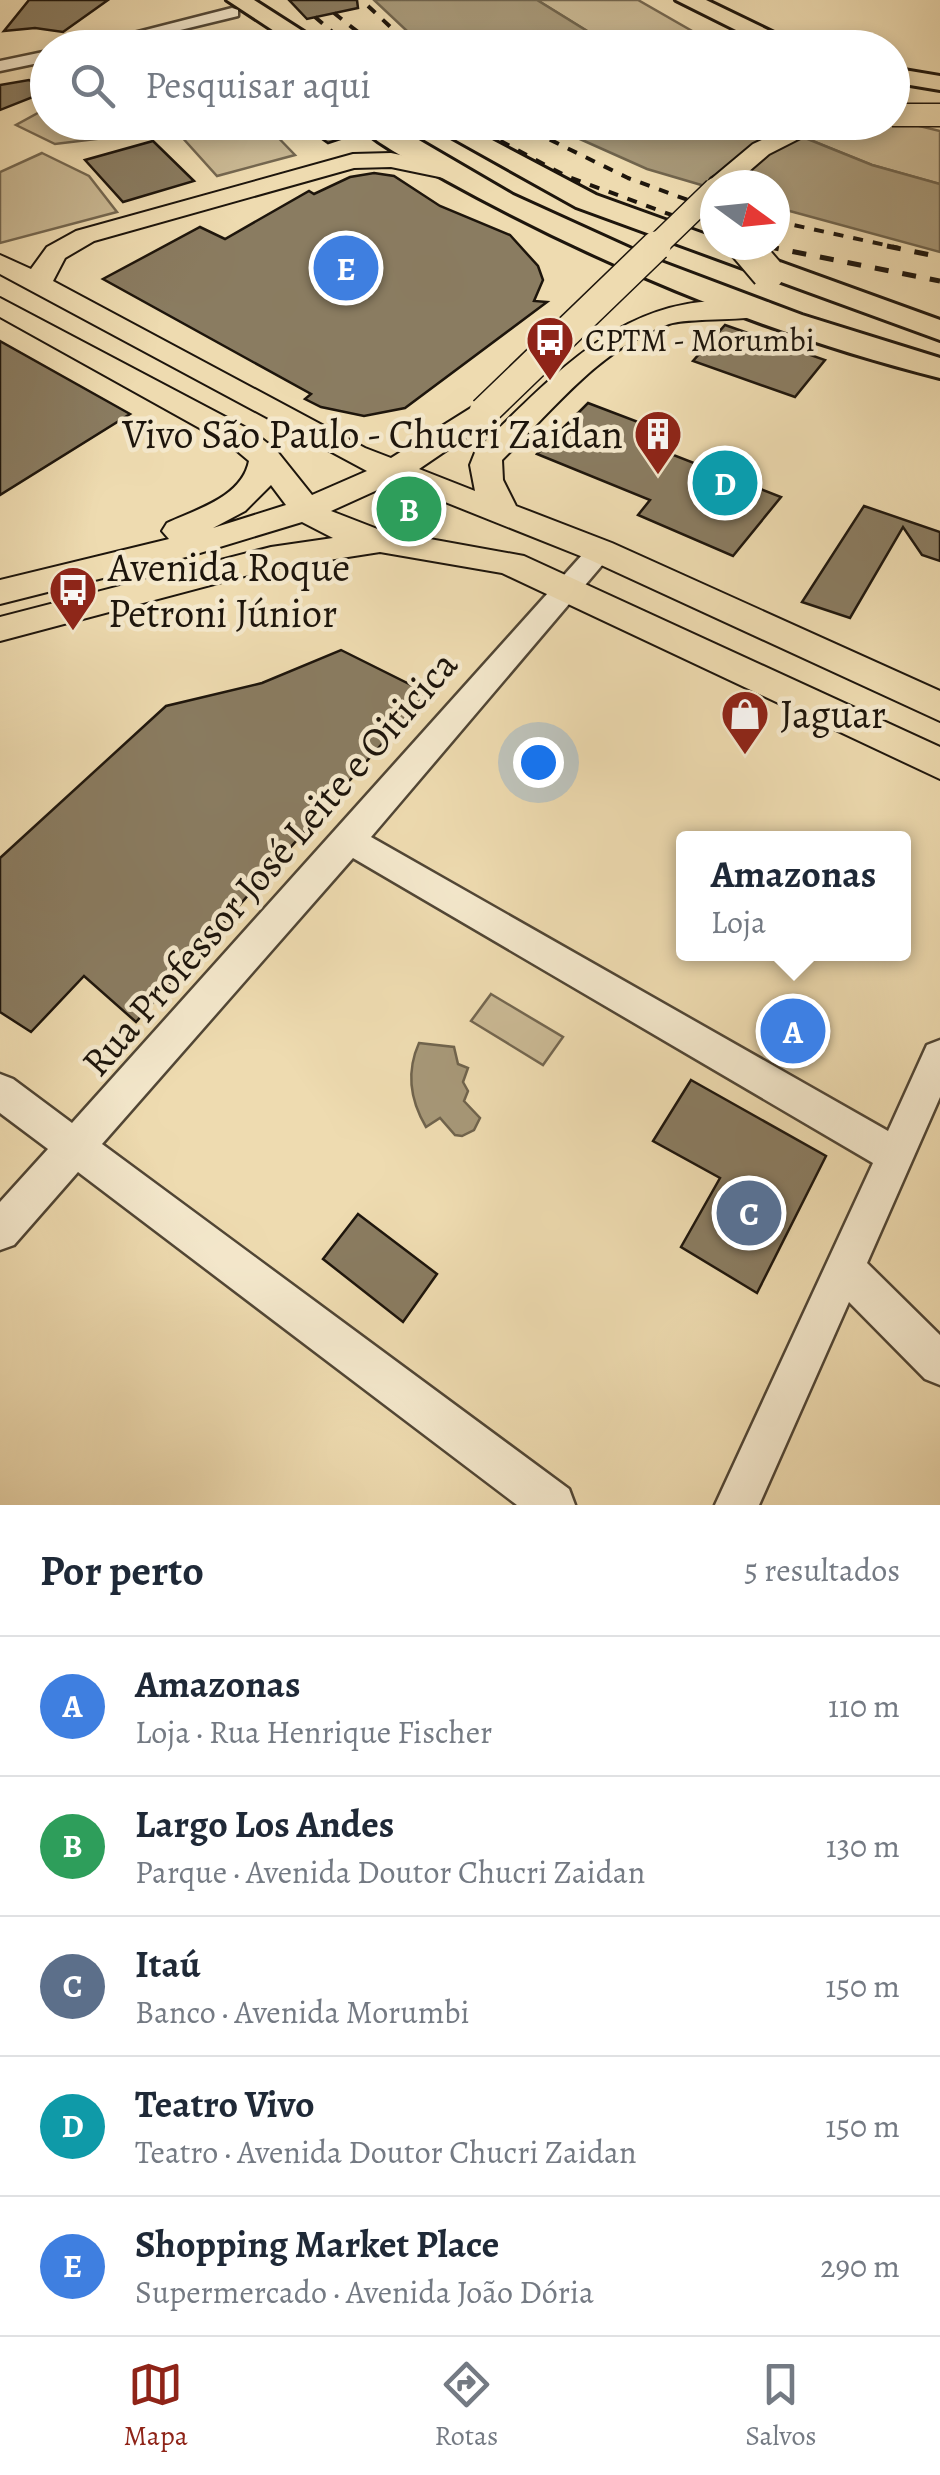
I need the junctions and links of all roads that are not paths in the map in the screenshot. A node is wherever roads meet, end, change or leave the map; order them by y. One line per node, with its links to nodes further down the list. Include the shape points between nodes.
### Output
1 (274, 0): 8 (highway)
2 (662, 0): 9 (highway)
3 (686, 0): 10 (highway)
4 (231, 4): 5 (street); 6 (highway); 7 (highway)
5 (144, 30)
6 (246, 30)
7 (282, 30)
8 (306, 30)
9 (714, 30)
10 (753, 30)
11 (30, 58): 12 (street)
12 (5, 61)
13 (910, 78): 14 (highway)
14 (940, 83)
15 (940, 105): 16 (highway)
16 (910, 106)
17 (910, 113): 20 (highway)
18 (940, 115): 19 (main road, bridge)
19 (910, 116)
20 (940, 124)
21 (368, 140): 28 (main road, via 350,153)
22 (397, 140): 26 (highway)
23 (469, 140): 32 (highway, via 586,201)
24 (781, 140): 25 (main road)
25 (738, 170)
26 (450, 172): 28 (main road, via 391,160 353,161); 31 (highway, via 565,232)
27 (700, 205): 35 (main road, bridge)
28 (21, 256): 36 (main road)
29 (758, 260): 33 (highway, bridge, via 804,300 839,319)
30 (0, 306): 37 (main road)
31 (760, 310): 34 (highway); 38 (main road, via 686,312 617,338)
32 (940, 332)
33 (940, 354)
34 (940, 368)
35 (470, 424): 36 (main road, via 380,442); 38 (main road, via 454,454 473,462); 39 (main road)
36 (323, 439): 39 (main road)
37 (265, 457): 41 (main road); 45 (main road, via 252,491)
38 (487, 457): 42 (main road, via 489,488)
39 (392, 470): 40 (main road); 41 (main road)
40 (469, 502): 41 (main road, via 411,492); 42 (main road)
41 (306, 509): 43 (main road, via 326,523); 45 (main road)
42 (506, 516): 44 (main road)
43 (402, 545): 46 (main road, via 474,553); 48 (main road, via 356,544 270,558)
44 (600, 551): 46 (street, Rua Professor José Leite e Oiticica); 49 (main road)
45 (122, 560): 47 (main road)
46 (568, 588): 50 (main road); 51 (street, Rua Professor José Leite e Oiticica)
47 (0, 592)
48 (0, 629)
49 (940, 707)
50 (940, 764)
51 (349, 840): 54 (street, Rua Professor José Leite e Oiticica); 55 (street)
52 (938, 1069): 55 (street)
53 (0, 1091): 54 (street)
54 (73, 1148): 56 (street, Rua Professor José Leite e Oiticica); 59 (street)
55 (896, 1156): 57 (street)
56 (0, 1230)
57 (844, 1268): 58 (street); 60 (street)
58 (940, 1364)
59 (553, 1505)
60 (736, 1505)

